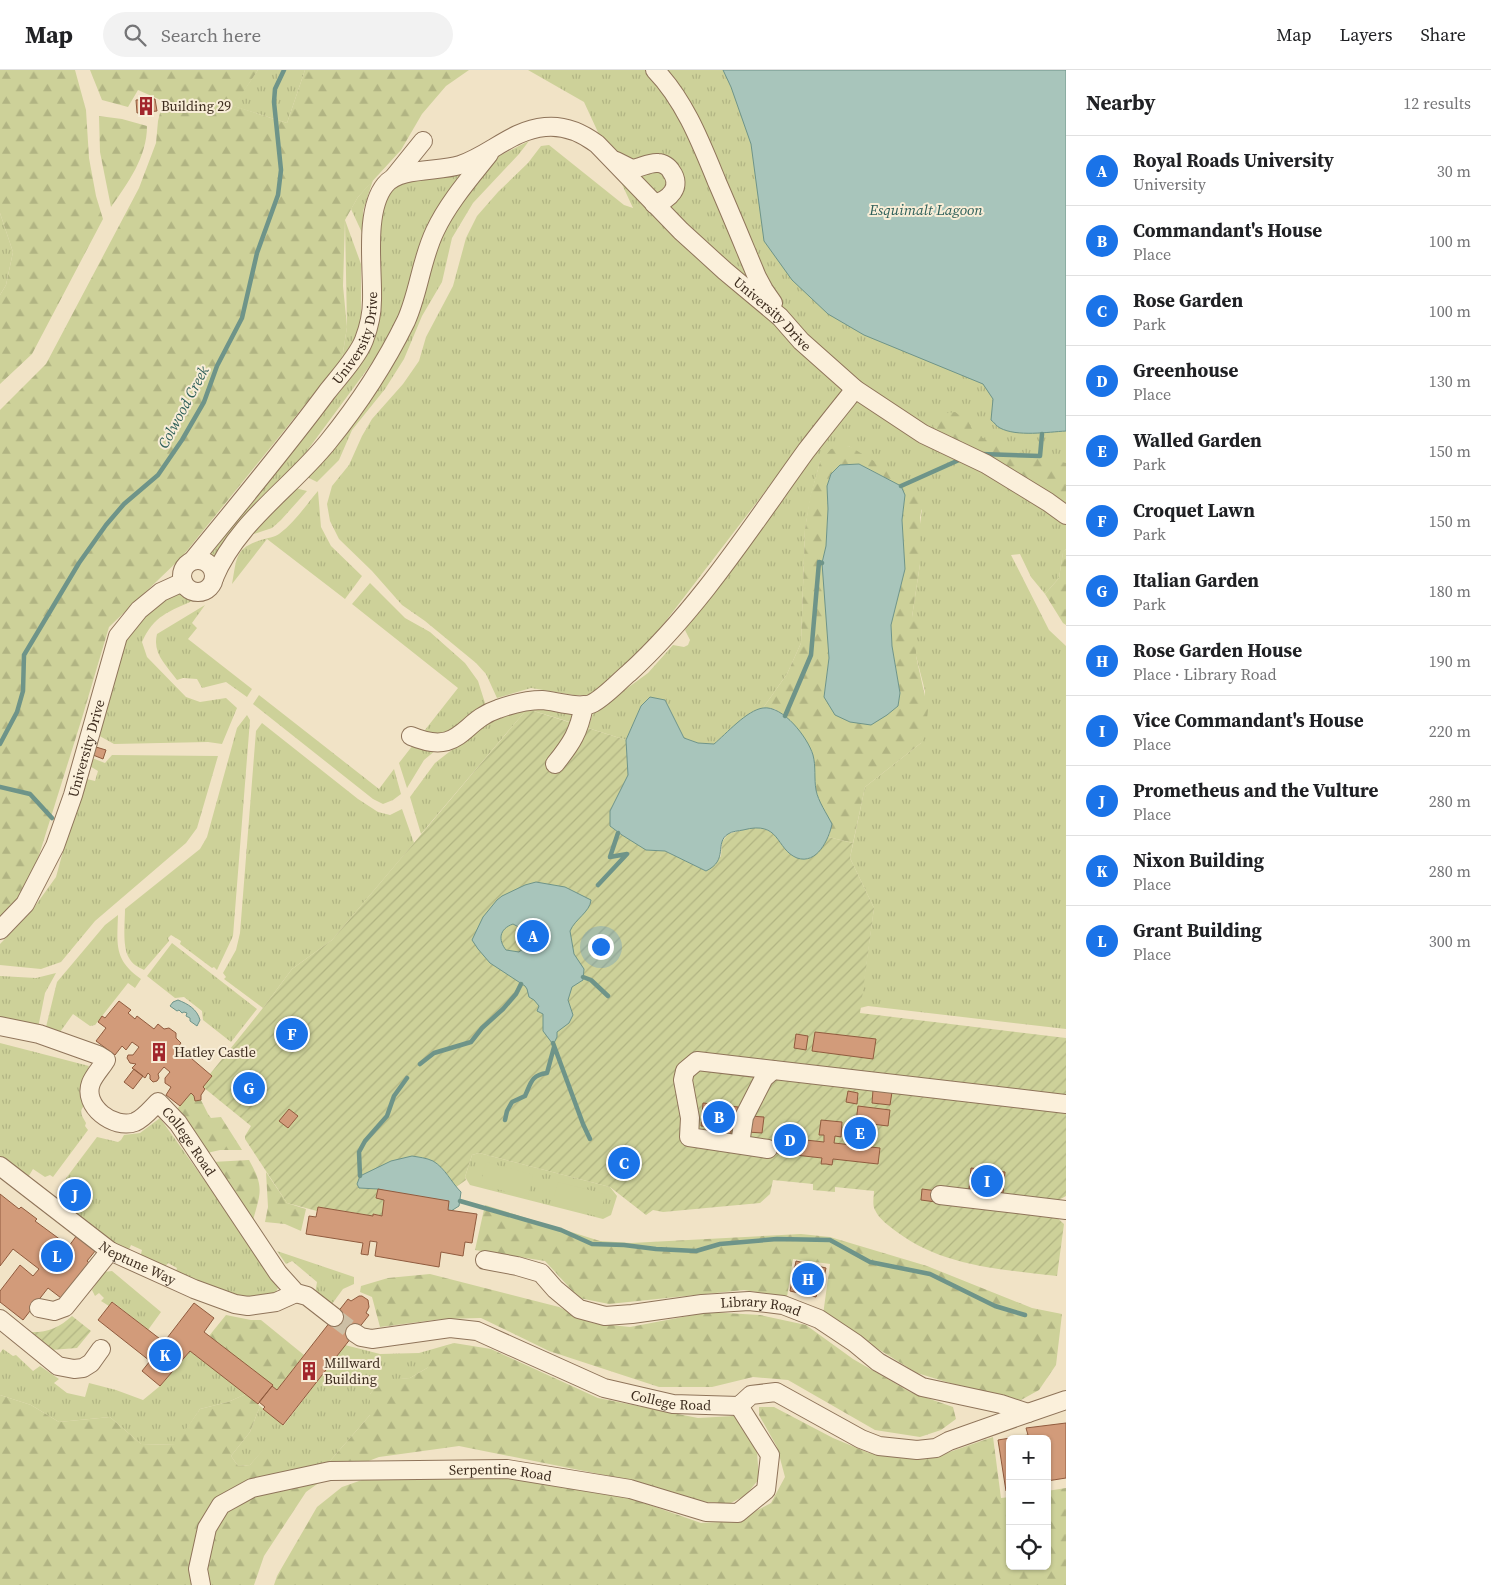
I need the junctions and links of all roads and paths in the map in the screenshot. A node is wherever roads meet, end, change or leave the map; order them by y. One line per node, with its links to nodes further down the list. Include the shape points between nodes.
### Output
1 (655, 70): 7 (street, via 687,114 764,290)
2 (424, 141): 5 (street)
3 (494, 147): 4 (street, University Drive, via 515,134 555,126 584,134); 5 (street, University Drive, via 462,165); 12 (street, University Drive, via 456,195 435,231 416,299 369,386 303,471 242,532 220,563)
4 (614, 160): 6 (street, University Drive); 6 (street, via 632,169 660,163 670,169 676,178 676,187 663,202)
5 (394, 177): 10 (street, University Drive, via 382,189 376,206 371,238 372,301 364,342 311,415)
6 (654, 204): 7 (street, University Drive, via 707,256 780,317)
7 (802, 341): 8 (street, University Drive)
8 (855, 389): 9 (street, University Drive, via 923,434 986,464); 13 (street, via 698,598 656,647 608,691 591,704)
9 (1066, 515)
10 (193, 560): 11 (street, via 186,565); 12 (street, via 204,561 212,567)
11 (183, 582): 12 (street, via 191,590 201,592); 16 (street, University Drive, via 161,592 139,610 118,636 56,846 25,904)
12 (216, 586)
13 (584, 705): 14 (street, via 525,701 491,711 456,738 426,742); 15 (street, via 580,725)
14 (411, 736)
15 (555, 764)
16 (0, 930)
17 (0, 1026): 27 (street, College Road, via 40,1034 98,1054 106,1060 90,1090 98,1111 112,1121 135,1122 158,1102 178,1123 278,1273)
18 (773, 1070): 19 (street); 20 (street, via 764,1078 744,1117); 20 (street, via 698,1061 685,1071 683,1080 690,1118 689,1137)
19 (1066, 1104)
20 (740, 1144): 21 (street)
21 (768, 1149)
22 (0, 1166): 25 (street, Neptune Way)
23 (940, 1196): 24 (street)
24 (1066, 1210)
25 (110, 1251): 27 (street, Neptune Way, via 236,1304 262,1305); 28 (street, via 65,1308 54,1311)
26 (485, 1260): 34 (street, Library Road, via 541,1273 579,1309 605,1316 749,1301 783,1305 819,1319 878,1362 922,1387)
27 (296, 1292): 29 (street, College Road, via 307,1296)
28 (38, 1308)
29 (334, 1318)
30 (0, 1320): 32 (street, via 58,1366 83,1368)
31 (355, 1333): 35 (street, College Road, via 372,1339 450,1328 477,1331 604,1388 673,1404)
32 (101, 1349)
33 (1065, 1397): 36 (street)
34 (979, 1400): 36 (street, Library Road); 37 (street, via 984,1412)
35 (739, 1406): 37 (street, via 752,1395 776,1392 861,1439 879,1446 917,1450 936,1448); 38 (street, Serpentine Road, via 770,1455 766,1490 738,1513 706,1512 630,1489 507,1469 330,1471 252,1488 221,1504 207,1528 198,1569)
36 (1028, 1412): 37 (street)
37 (982, 1430)
38 (201, 1585)

